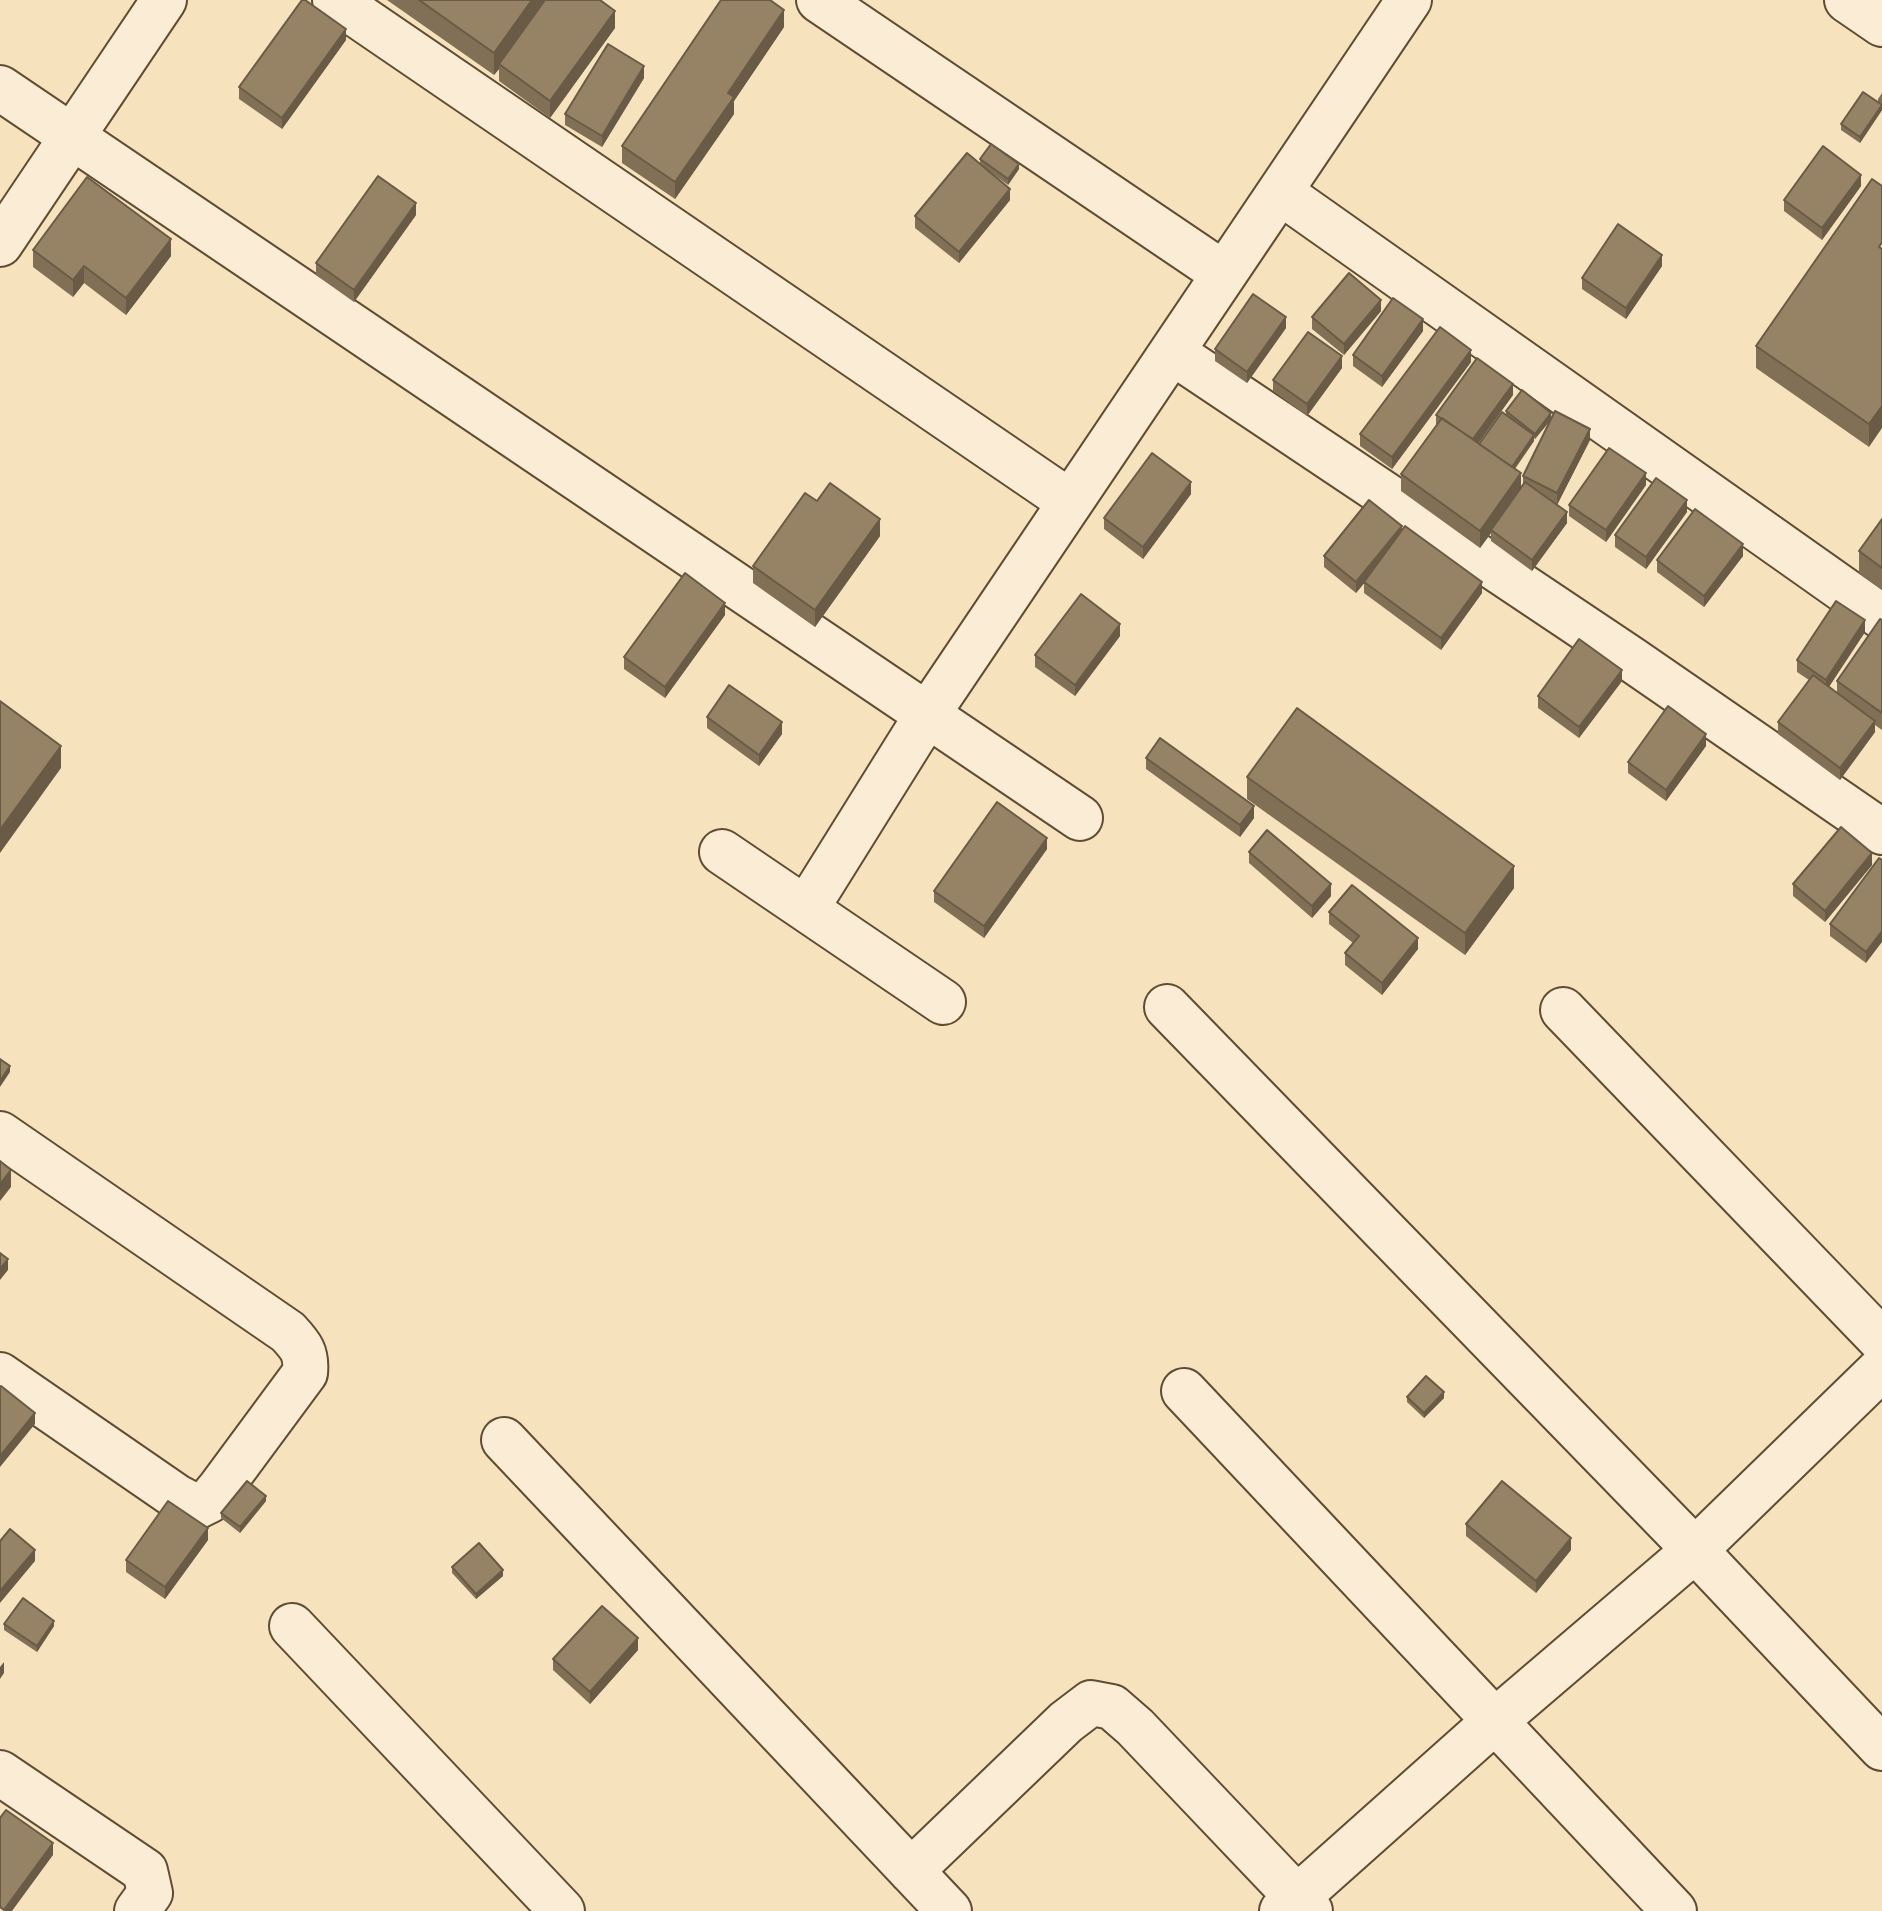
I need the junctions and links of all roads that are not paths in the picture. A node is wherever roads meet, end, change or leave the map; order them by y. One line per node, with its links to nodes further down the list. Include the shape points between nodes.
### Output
1 (164, 0): 8 (street)
2 (335, 0): 13 (street)
3 (819, 0): 11 (street)
4 (1409, 0): 9 (street)
5 (1847, 0): 6 (street)
6 (1882, 24)
7 (0, 88): 8 (street)
8 (72, 137): 10 (street); 15 (street)
9 (1280, 192): 11 (street); 14 (street)
10 (0, 244)
11 (1224, 274): 12 (street)
12 (1172, 352): 13 (street); 17 (street)
13 (1070, 502): 15 (street)
14 (1882, 617)
15 (927, 715): 16 (street); 19 (street)
16 (1080, 818)
17 (1882, 832)
18 (722, 852): 19 (street)
19 (806, 909): 20 (street)
20 (943, 1002)
21 (1167, 1007): 29 (street)
22 (1563, 1010): 24 (street)
23 (0, 1134): 26 (street, via 288,1332 307,1358 305,1373 220,1488 196,1507)
24 (1882, 1341)
25 (1882, 1368): 29 (street)
26 (0, 1375)
27 (1184, 1391): 31 (street)
28 (504, 1440): 34 (street)
29 (1695, 1550): 31 (street); 32 (street)
30 (292, 1626): 37 (street)
31 (1495, 1721): 35 (street); 39 (street)
32 (1882, 1748)
33 (0, 1773): 36 (street, via 145,1871 150,1893)
34 (911, 1871): 35 (street, via 1091,1703 1112,1707 1135,1727); 38 (street)
35 (1296, 1906)
36 (137, 1911)
37 (562, 1911)
38 (949, 1911)
39 (1674, 1911)

